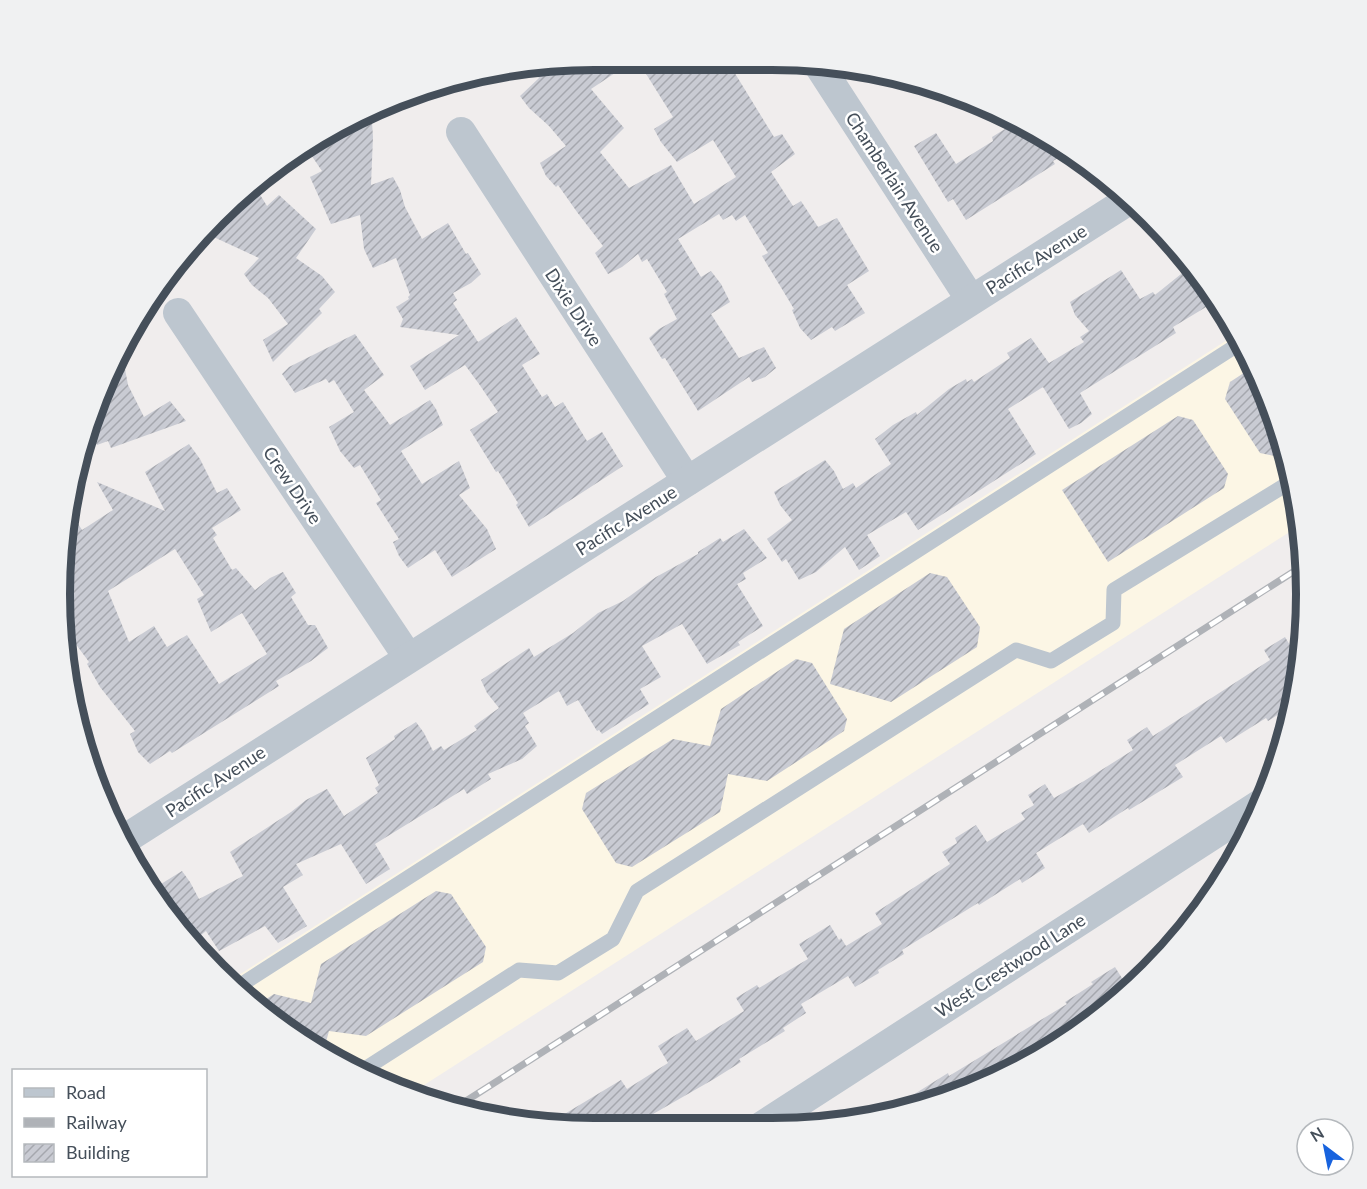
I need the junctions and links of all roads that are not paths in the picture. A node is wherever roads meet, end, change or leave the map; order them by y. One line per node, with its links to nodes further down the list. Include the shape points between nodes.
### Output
1 (824, 74): 4 (street, Chamberlain Avenue)
2 (461, 132): 7 (street, Dixie Drive)
3 (1122, 205): 4 (street, Pacific Avenue)
4 (972, 300): 7 (street, Pacific Avenue)
5 (178, 313): 9 (street, Crew Drive)
6 (1234, 347): 12 (lane)
7 (687, 481): 9 (street, Pacific Avenue)
8 (1285, 486): 13 (lane, via 1114,590 1113,623 1051,661 1016,650 637,891 613,939 558,973 519,970)
9 (408, 657): 11 (street, Pacific Avenue)
10 (1249, 811): 14 (street, West Crestwood Lane)
11 (130, 836)
12 (244, 983)
13 (368, 1067)
14 (775, 1118)

